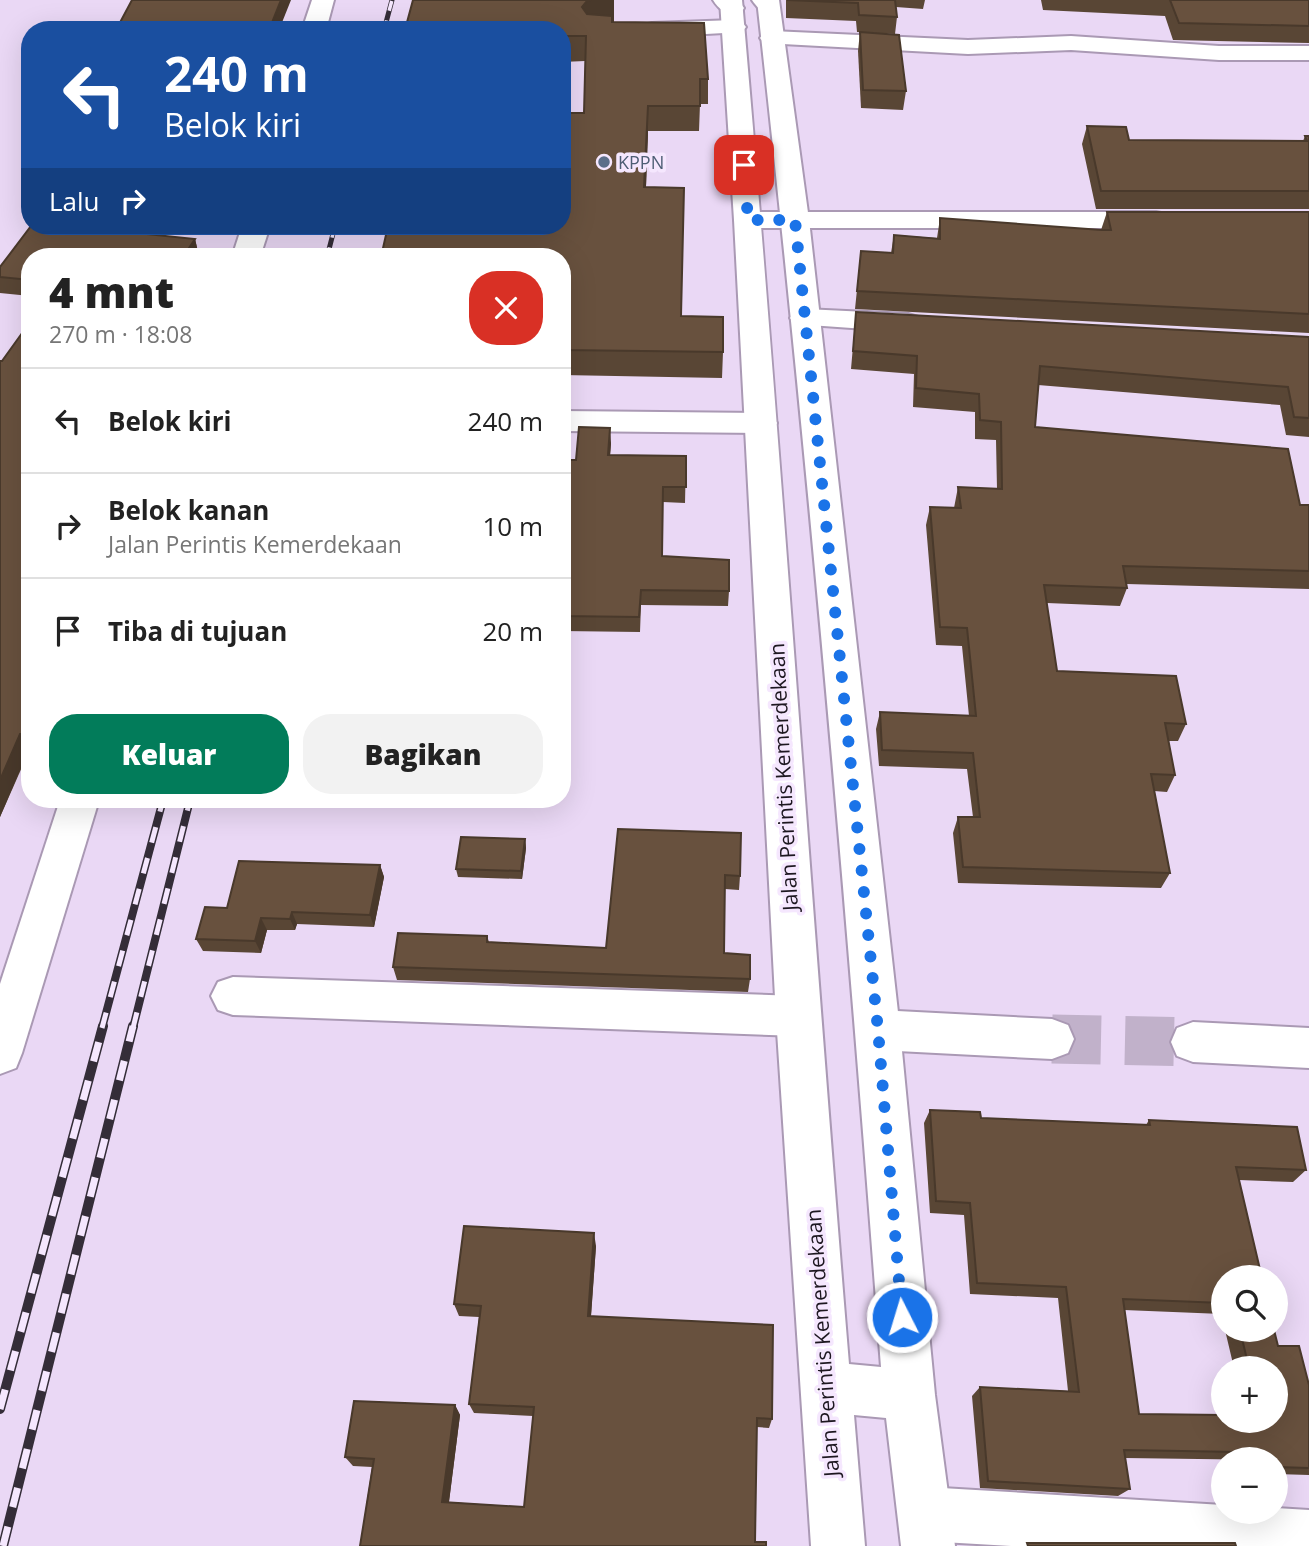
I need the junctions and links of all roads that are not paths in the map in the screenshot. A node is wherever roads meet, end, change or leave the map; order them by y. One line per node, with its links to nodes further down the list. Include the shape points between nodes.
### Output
1 (323, 0): 3 (main road)
2 (749, 10): 4 (main road); 5 (main road, via 968,47 1071,43 1219,53); 6 (main road, Jalan Perintis Kemerdekaan); 7 (main road)
3 (317, 21)
4 (625, 31)
5 (1309, 53)
6 (748, 220): 7 (main road); 12 (main road, Jalan Perintis Kemerdekaan)
7 (795, 220): 8 (main road); 9 (main road)
8 (1184, 220)
9 (805, 318): 10 (main road); 16 (main road)
10 (939, 324)
11 (571, 421): 12 (main road)
12 (761, 423): 15 (main road, Jalan Perintis Kemerdekaan)
13 (77, 808): 20 (main road)
14 (233, 996): 15 (main road)
15 (798, 1016): 21 (main road, Jalan Perintis Kemerdekaan)
16 (878, 1030): 17 (main road); 22 (main road)
17 (1052, 1039)
18 (1193, 1042): 19 (main road)
19 (1309, 1048)
20 (0, 1053)
21 (826, 1387): 22 (main road); 25 (main road, Jalan Perintis Kemerdekaan)
22 (909, 1395): 23 (main road)
23 (927, 1530): 24 (main road)
24 (1309, 1537)
25 (838, 1546)

